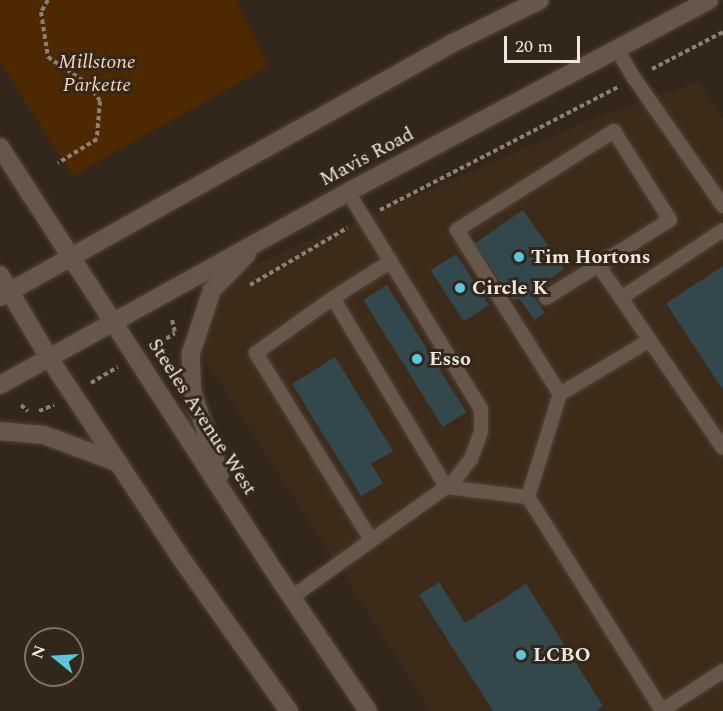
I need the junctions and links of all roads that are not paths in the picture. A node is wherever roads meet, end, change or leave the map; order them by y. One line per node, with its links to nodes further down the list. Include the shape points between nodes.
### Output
1 (540, 0): 9 (main road, via 451,44)
2 (709, 0): 3 (main road, Mavis Road)
3 (617, 49): 5 (main road, Mavis Road); 6 (lane)
4 (0, 147): 9 (main road, Steeles Avenue West)
5 (348, 192): 8 (main road, Mavis Road); 10 (lane)
6 (723, 206)
7 (723, 230): 16 (lane)
8 (262, 239): 17 (main road, Mavis Road); 27 (main road, via 212,290 191,353 192,391)
9 (71, 257): 13 (main road); 17 (main road, Steeles Avenue West)
10 (391, 261): 14 (lane); 25 (lane, via 482,409 481,431 471,459)
11 (598, 265): 15 (lane); 16 (lane); 21 (lane, via 670,220 614,131 457,230)
12 (0, 274): 13 (main road)
13 (5, 294): 19 (main road)
14 (333, 297): 25 (lane); 28 (lane, via 256,353)
15 (546, 298)
16 (621, 298): 18 (lane)
17 (113, 322): 19 (main road, Mavis Road); 27 (main road, Steeles Avenue West)
18 (650, 340): 21 (lane); 23 (lane)
19 (49, 358): 20 (main road, Mavis Road); 24 (main road)
20 (0, 385)
21 (560, 394): 26 (lane)
22 (0, 431): 24 (main road, via 44,435)
23 (723, 448)
24 (119, 463): 31 (main road)
25 (446, 487): 26 (lane); 28 (lane)
26 (528, 497): 33 (lane)
27 (229, 498): 29 (main road, Steeles Avenue West)
28 (371, 540): 29 (lane)
29 (292, 597): 32 (main road, Steeles Avenue West)
30 (723, 671): 33 (lane)
31 (289, 711)
32 (368, 711)
33 (662, 711)

